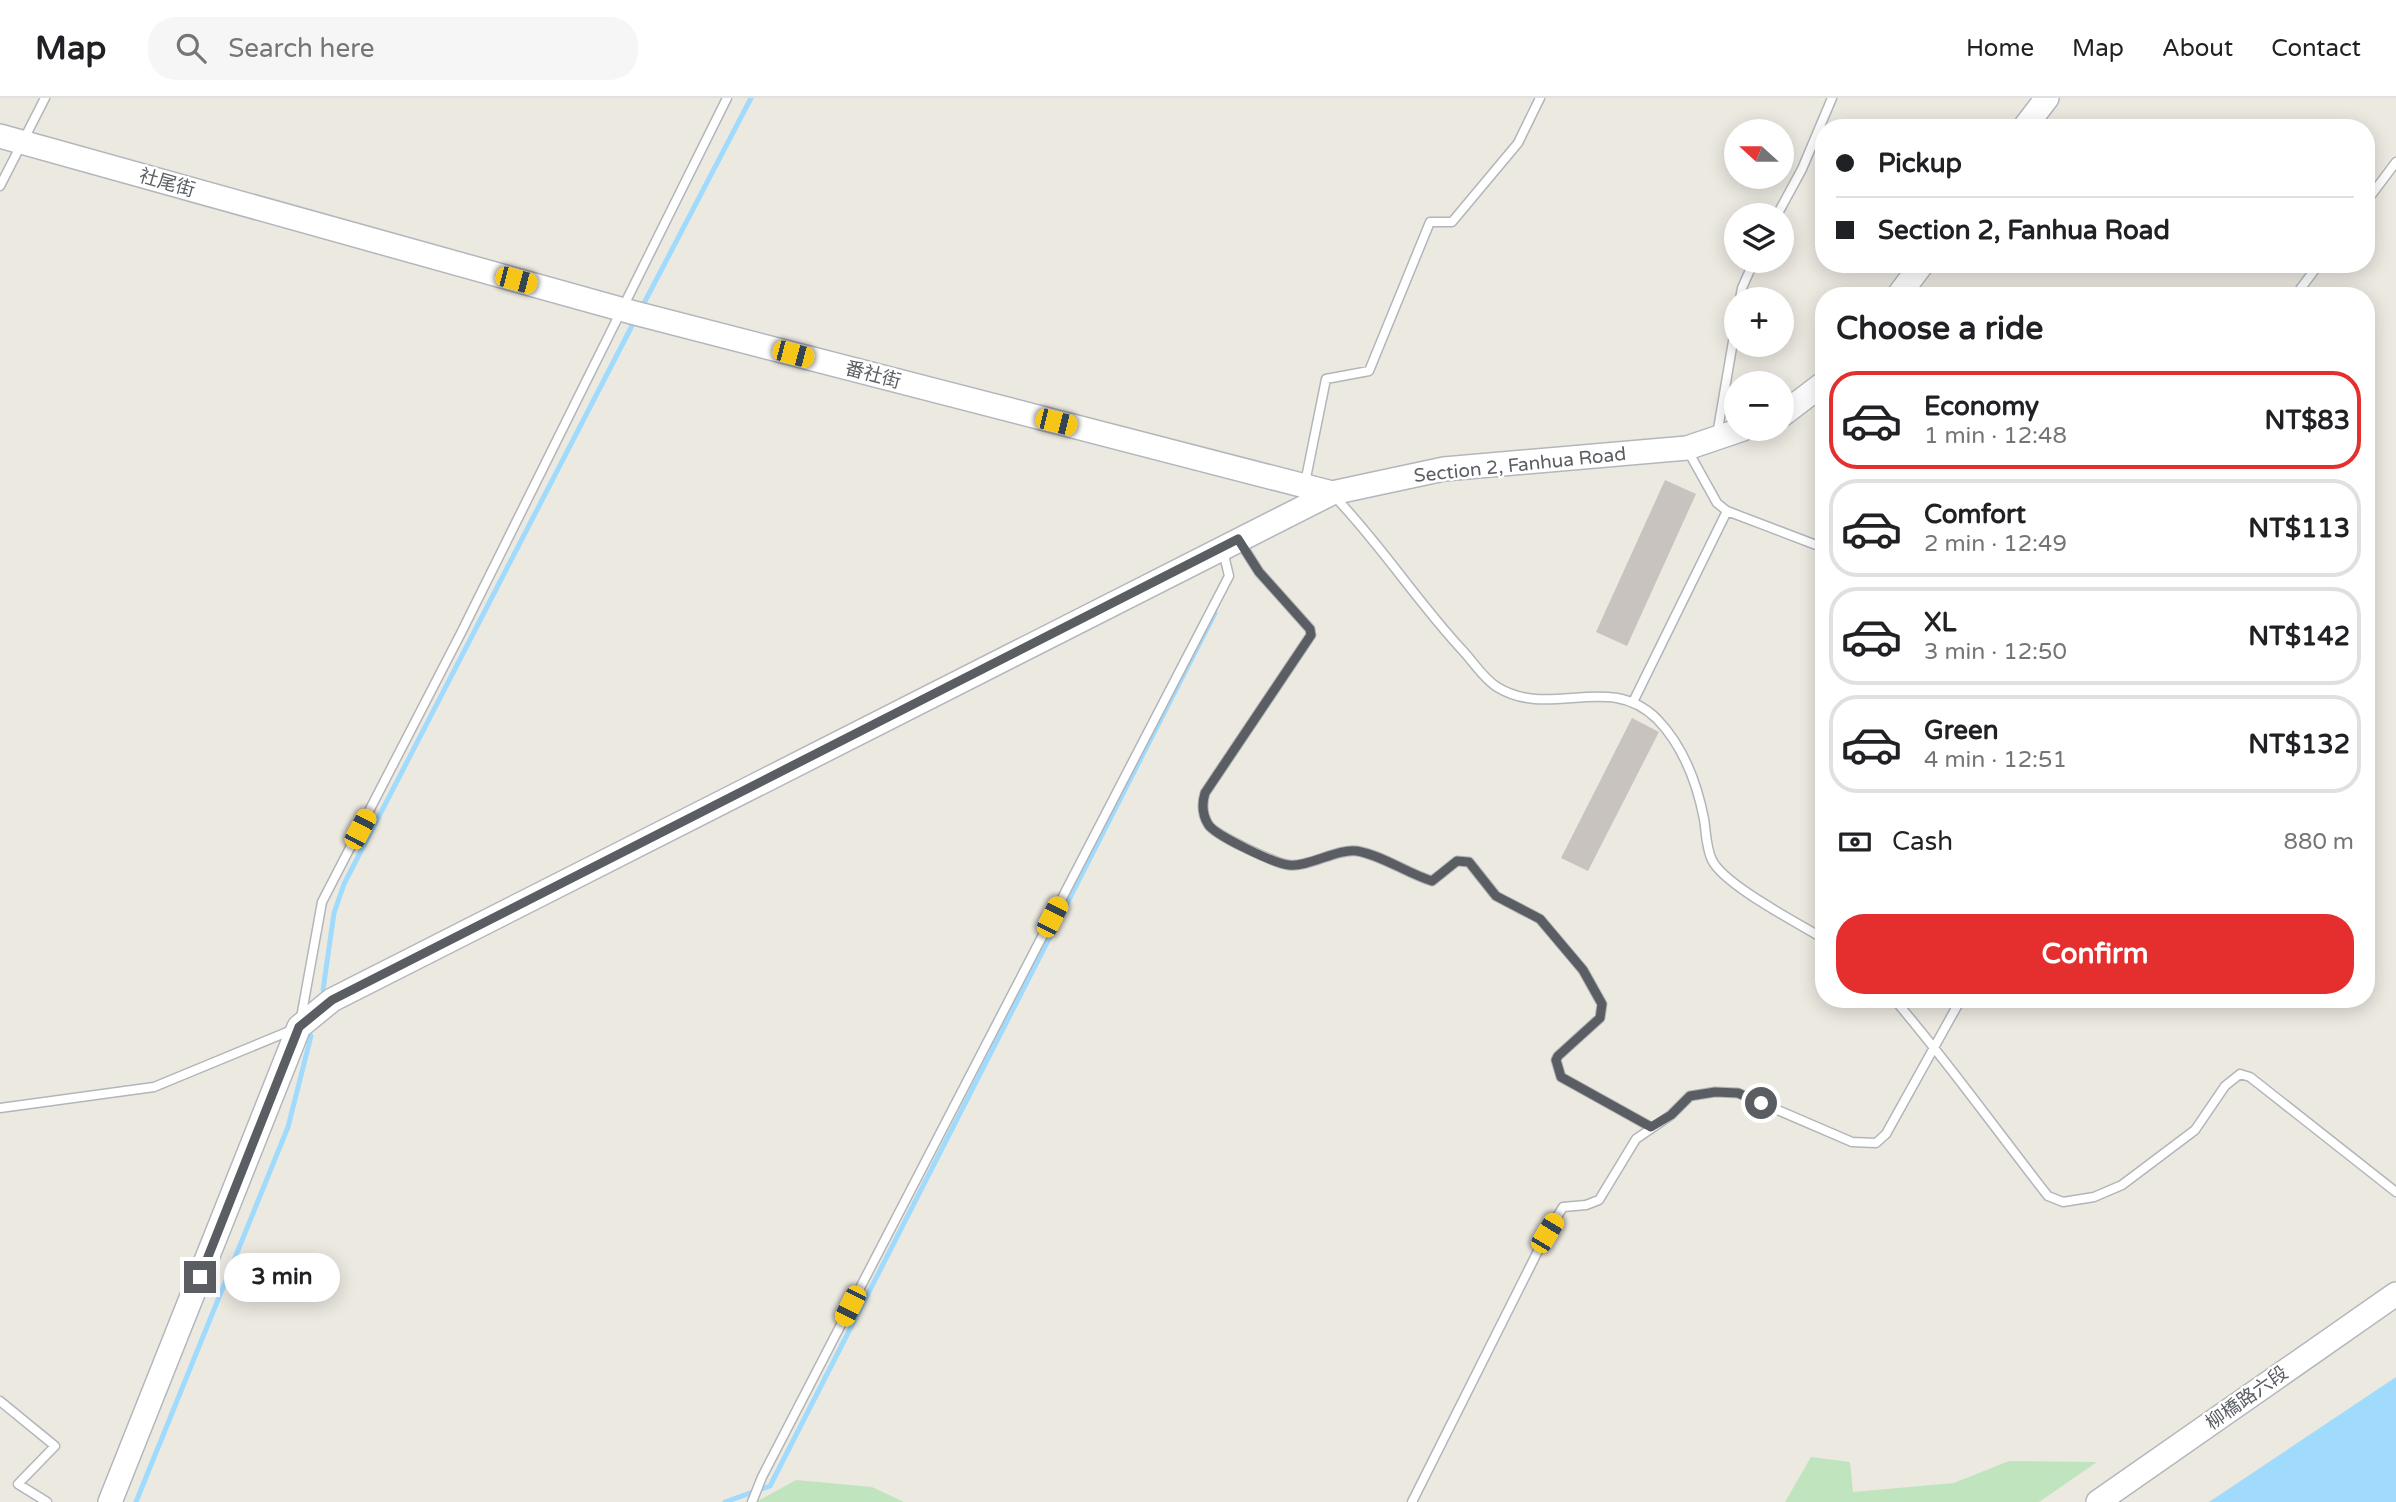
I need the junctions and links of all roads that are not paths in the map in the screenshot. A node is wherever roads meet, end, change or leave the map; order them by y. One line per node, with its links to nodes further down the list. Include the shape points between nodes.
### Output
1 (45, 98): 10 (lane)
2 (727, 98): 16 (lane)
3 (1540, 98): 23 (lane, via 1518,143 1452,222 1430,222 1369,371 1326,379)
4 (1832, 98): 6 (lane)
5 (2047, 98): 7 (main road)
6 (1823, 119)
7 (2031, 119)
8 (0, 136): 10 (main road, 社尾街)
9 (1815, 138): 14 (lane)
10 (23, 142): 12 (lane); 15 (main road, 社尾街)
11 (2396, 162): 13 (lane)
12 (0, 186)
13 (2375, 190)
14 (1784, 203)
15 (335, 230): 16 (main road, 番社街)
16 (632, 313): 23 (main road, 番社街); 32 (lane, via 322,902)
17 (1730, 357): 21 (lane)
18 (1815, 390): 19 (main road)
19 (1794, 406)
20 (1724, 435): 21 (main road, Section 2, Fanhua Road)
21 (1717, 437): 22 (main road, Section 2, Fanhua Road)
22 (1687, 448): 24 (main road, Section 2, Fanhua Road, via 1444,469); 25 (lane, via 1717,503)
23 (1305, 486): 24 (main road, 番社街)
24 (1332, 493): 26 (main road, Section 2, Fanhua Road); 28 (lane, via 1494,685 1523,699 1612,696)
25 (1727, 511): 27 (lane); 28 (lane)
26 (1230, 542): 32 (main road, Section 2, Fanhua Road, via 332,1000); 35 (lane, via 1311,635 1205,793 1202,803 1208,825 1229,840 1289,866 1354,850 1432,881 1457,861 1469,862 1496,896 1540,919 1583,970 1602,1004 1600,1018 1558,1056 1561,1077); 39 (lane, via 1229,576)
27 (1815, 545)
28 (1633, 702): 29 (lane, via 1657,720 1682,754 1697,788 1711,858 1718,870)
29 (1815, 933)
30 (1902, 1008): 33 (lane)
31 (1956, 1008): 33 (lane)
32 (299, 1027): 34 (lane, via 155,1087); 41 (main road, Section 2, Fanhua Road)
33 (1935, 1046): 35 (lane, via 1886,1134 1876,1143 1852,1142 1738,1093 1690,1096); 36 (lane, via 2048,1196 2063,1202 2094,1197 2122,1185 2195,1130 2225,1086 2240,1074 2250,1077)
34 (0, 1108)
35 (1651, 1127): 42 (lane, via 1636,1139 1600,1199 1563,1207)
36 (2396, 1192)
37 (2396, 1294): 43 (main road, 柳橋路六段)
38 (0, 1401): 40 (lane, via 55,1446 18,1484)
39 (753, 1501)
40 (47, 1502)
41 (110, 1502)
42 (1412, 1502)
43 (2098, 1502)

